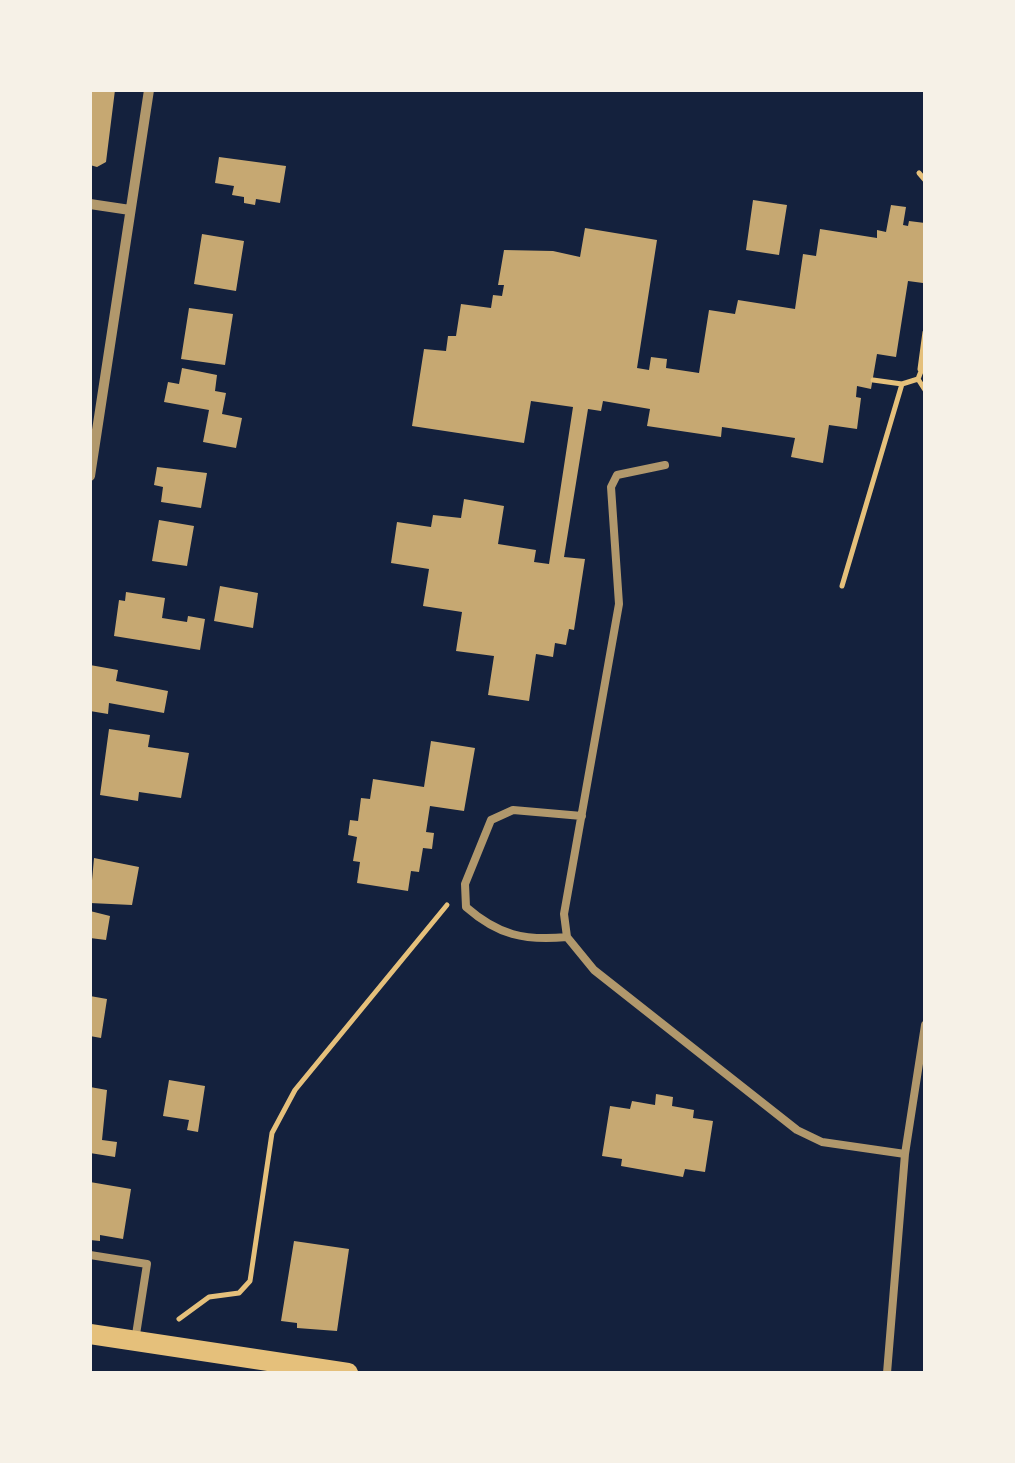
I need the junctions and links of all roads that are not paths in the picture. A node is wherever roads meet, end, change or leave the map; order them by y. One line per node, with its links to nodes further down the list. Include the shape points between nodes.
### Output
1 (149, 90): 3 (street)
2 (90, 204): 3 (street)
3 (130, 210): 5 (street)
4 (665, 465): 6 (lane, via 617,475 611,488 619,604)
5 (90, 476)
6 (582, 816): 7 (lane, via 564,914); 7 (lane, via 512,810 491,820 465,884 466,908 507,936)
7 (567, 937): 9 (lane, via 594,970 797,1130 822,1142)
8 (925, 1025): 9 (lane)
9 (905, 1154): 14 (lane)
10 (90, 1255): 12 (lane, via 147,1264)
11 (95, 1337): 12 (main road)
12 (135, 1341): 13 (main road)
13 (348, 1373)
14 (887, 1373)

